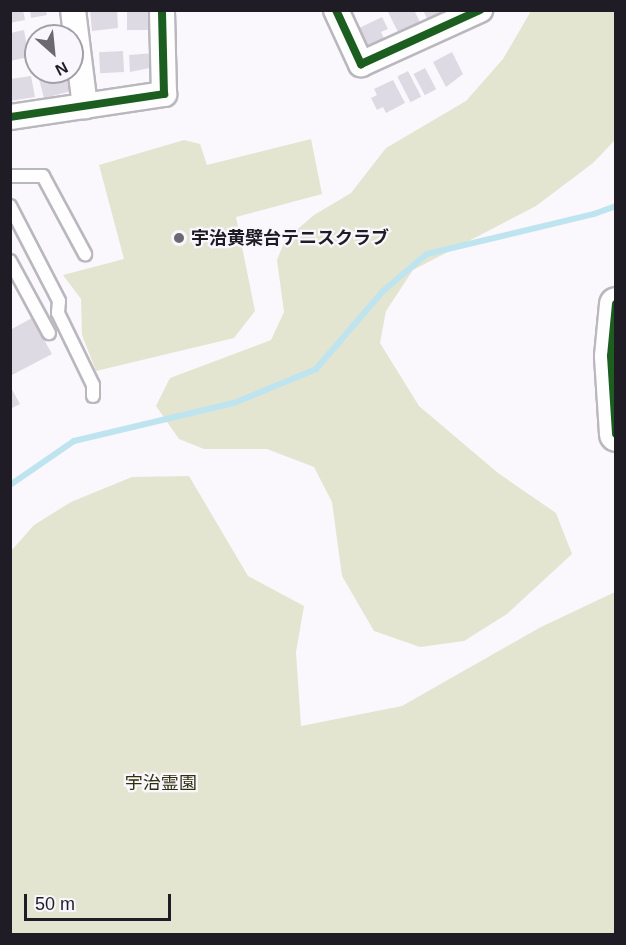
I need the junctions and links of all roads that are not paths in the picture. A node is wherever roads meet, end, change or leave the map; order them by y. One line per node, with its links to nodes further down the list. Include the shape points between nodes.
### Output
1 (73, 10): 5 (street)
2 (162, 10): 5 (street, via 164,93)
3 (336, 10): 4 (street, via 361,64)
4 (480, 10)
5 (85, 106): 6 (street)
6 (10, 117)
7 (10, 176): 9 (lane, via 43,176)
8 (10, 206): 13 (lane, via 59,301 58,313 93,385)
9 (85, 254)
10 (10, 261): 12 (lane)
11 (615, 304): 14 (street, via 611,356)
12 (50, 333)
13 (93, 396)
14 (615, 427)

